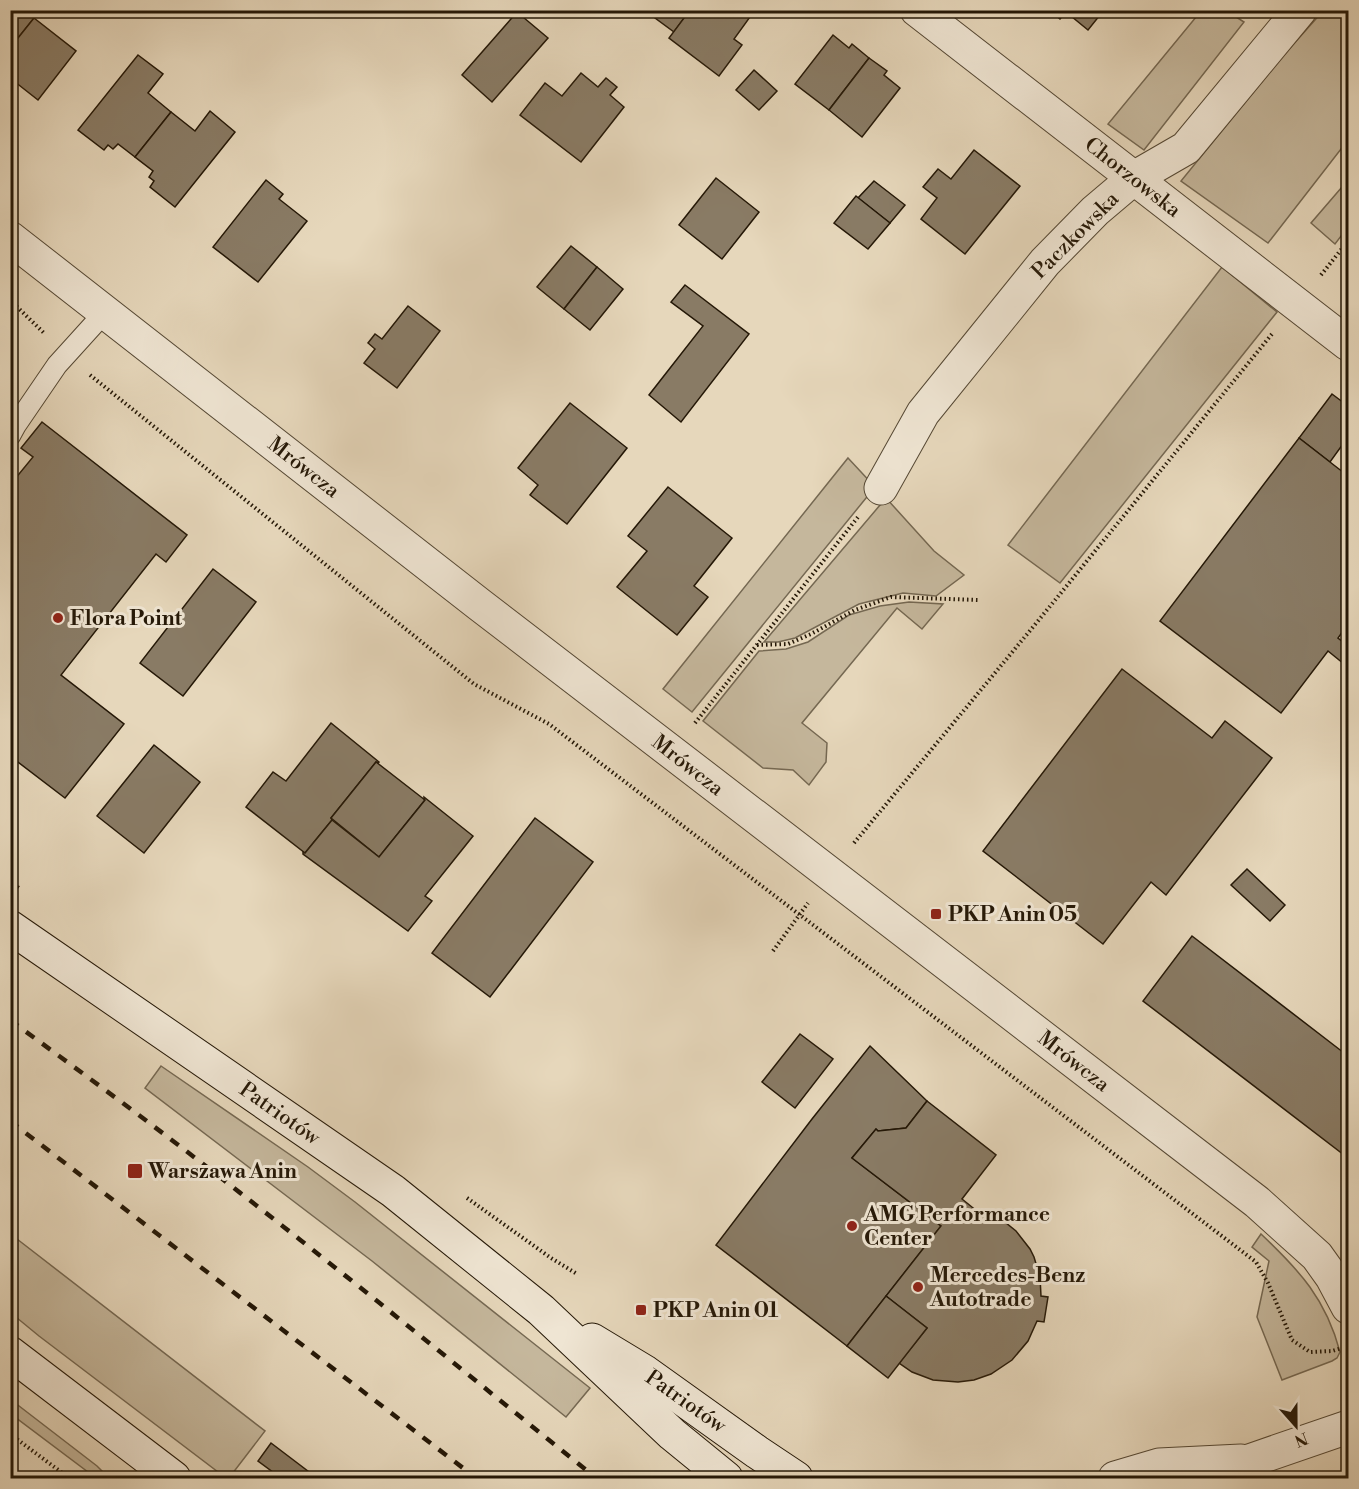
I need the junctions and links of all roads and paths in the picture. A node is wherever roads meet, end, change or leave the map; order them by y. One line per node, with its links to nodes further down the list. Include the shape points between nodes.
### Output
1 (917, 10): 3 (street, Chorzowska)
2 (1300, 10): 3 (street, Paczkowska, via 1186,148)
3 (1134, 178): 7 (street, Chorzowska); 12 (street, Paczkowska, via 1045,262 923,413)
4 (10, 238): 8 (street, Mrówcza)
5 (1348, 241): 7 (path)
6 (10, 300): 10 (path)
7 (1297, 303): 9 (street, Chorzowska); 16 (path)
8 (105, 312): 10 (lane); 21 (street, Mrówcza, via 1257,1202 1317,1256)
9 (1348, 344)
10 (66, 355): 11 (lane); 18 (path, via 474,684 549,724)
11 (10, 436)
12 (881, 488): 14 (path)
13 (978, 600): 14 (path, via 891,597 855,610 788,644)
14 (756, 645): 15 (path)
15 (694, 724)
16 (850, 849)
17 (810, 900): 18 (path)
18 (798, 914): 20 (path); 23 (path, via 1256,1263 1292,1340 1310,1352 1332,1351)
19 (10, 927): 22 (street, Patriotów, via 393,1191)
20 (773, 951)
21 (1348, 1307)
22 (541, 1310): 30 (street, Patriotów, via 672,1434); 31 (street, Patriotów, via 645,1372)
23 (1348, 1345)
24 (10, 1353): 29 (street)
25 (1348, 1427): 27 (street)
26 (10, 1434): 28 (path)
27 (1252, 1460): 32 (street, via 1159,1465); 33 (street)
28 (69, 1479)
29 (174, 1479)
30 (726, 1479)
31 (796, 1479)
32 (1115, 1479)
33 (1214, 1479)

